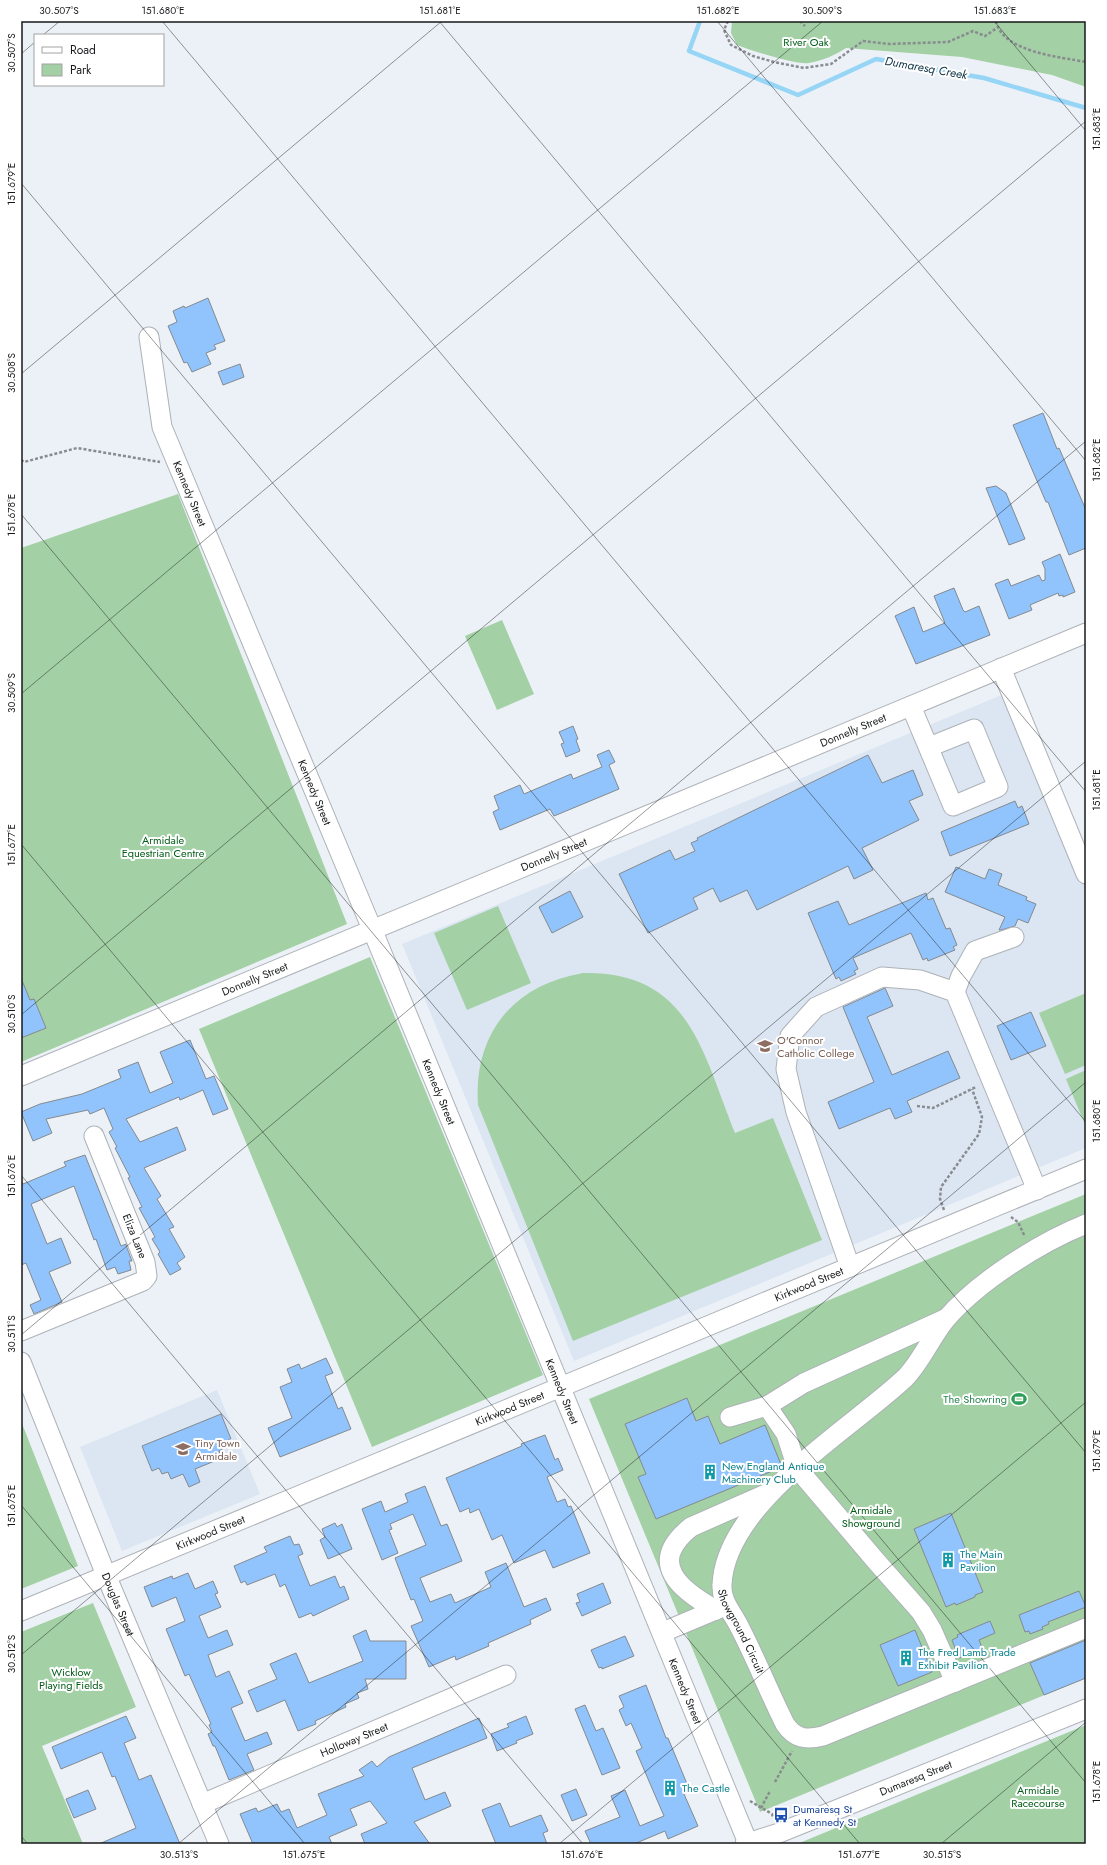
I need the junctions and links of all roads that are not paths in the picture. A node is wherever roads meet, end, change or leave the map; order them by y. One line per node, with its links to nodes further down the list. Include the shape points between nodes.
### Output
1 (149, 337): 7 (street, Kennedy Street, via 162,427)
2 (1086, 633): 3 (street, Donnelly Street)
3 (1002, 668): 4 (street, Donnelly Street); 6 (street)
4 (911, 706): 5 (street); 7 (street, Donnelly Street)
5 (929, 747)
6 (1086, 874)
7 (372, 929): 10 (street, Donnelly Street); 19 (street, Kennedy Street)
8 (1014, 937): 9 (street, via 975,951)
9 (955, 992): 13 (street); 15 (street, via 920,980 882,977 816,1007 790,1036 786,1069 796,1112)
10 (21, 1076)
11 (94, 1136): 17 (street, Eliza Lane, via 145,1262 147,1276 142,1281)
12 (1086, 1169): 13 (street, Kirkwood Street)
13 (1037, 1190): 15 (street, Kirkwood Street)
14 (1086, 1224): 16 (street, Showground Circuit, via 1031,1251 975,1292)
15 (850, 1267): 19 (street, Kirkwood Street)
16 (947, 1318): 20 (street, via 804,1383); 22 (street, Showground Circuit, via 906,1377)
17 (21, 1331)
18 (21, 1362): 24 (street, Douglas Street)
19 (560, 1387): 24 (street, Kirkwood Street); 28 (street, Kennedy Street)
20 (767, 1406): 21 (street); 22 (street, via 786,1434)
21 (730, 1417)
22 (798, 1468): 23 (street, Showground Circuit); 30 (street, via 866,1551 922,1612)
23 (772, 1492): 25 (street, Showground Circuit, via 744,1526 729,1554 722,1586); 25 (street, via 691,1527 683,1533 673,1548 670,1563 675,1580 688,1593)
24 (106, 1575): 26 (street, Kirkwood Street); 32 (street, Douglas Street)
25 (721, 1608): 28 (street); 30 (street, Showground Circuit, via 740,1627 785,1724 799,1738 823,1736)
26 (21, 1610)
27 (1086, 1628): 30 (street)
28 (663, 1632): 33 (street, Kennedy Street)
29 (506, 1675): 32 (street, Holloway Street)
30 (955, 1682)
31 (1086, 1709): 33 (street, Dumaresq Street, via 779,1833)
32 (202, 1804): 34 (street, Douglas Street)
33 (746, 1843)
34 (219, 1844)

